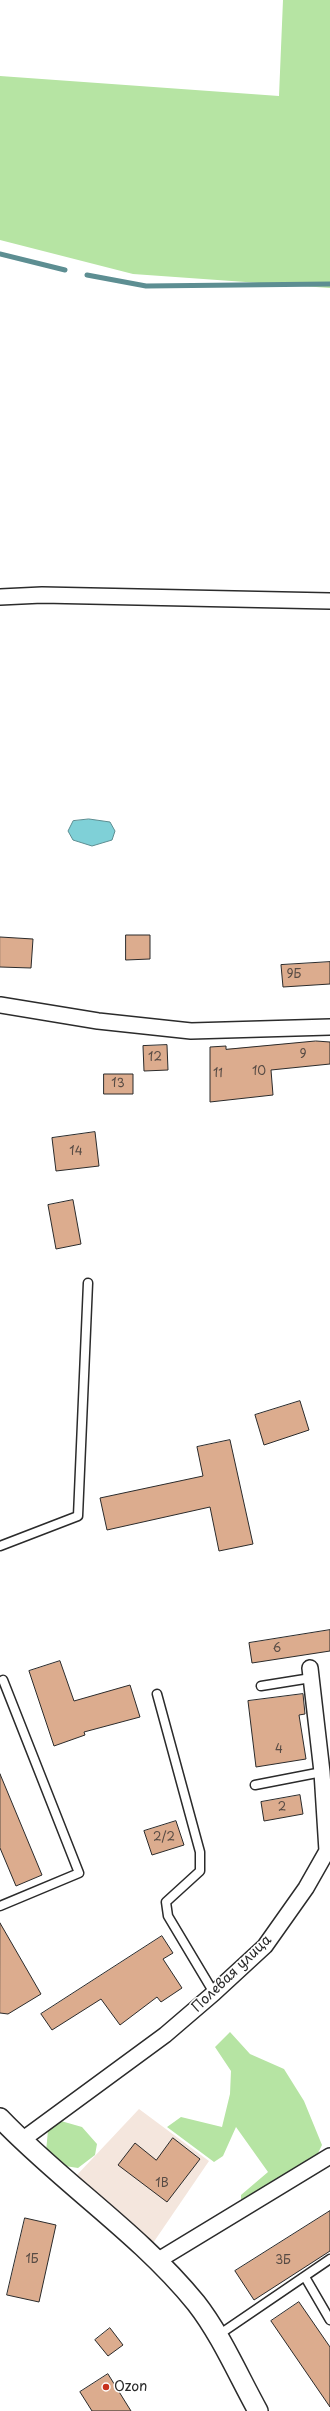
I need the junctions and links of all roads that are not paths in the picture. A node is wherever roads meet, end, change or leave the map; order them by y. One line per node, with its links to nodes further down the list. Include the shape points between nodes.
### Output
1 (0, 597): 2 (street, via 50,595)
2 (330, 601)
3 (0, 1004): 4 (street, via 98,1021 191,1030)
4 (330, 1027)
5 (88, 1283): 6 (lane, via 78,1516)
6 (0, 1546)
7 (311, 1673): 9 (lane); 11 (street, Полевая улица)
8 (3, 1680): 14 (lane, via 79,1873)
9 (261, 1686)
10 (157, 1694): 15 (lane, via 200,1852 200,1871 166,1902 168,1916)
11 (322, 1772): 12 (lane); 13 (street, Полевая улица)
12 (255, 1785)
13 (329, 1851): 15 (street, Полевая улица, via 265,1946)
14 (0, 1906)
15 (214, 1993): 17 (street, Полевая улица, via 165,2035)
16 (0, 2118): 17 (street)
17 (22, 2140): 20 (street)
18 (330, 2156): 20 (street)
19 (330, 2259): 21 (lane)
20 (157, 2260): 23 (street, via 196,2304)
21 (305, 2277): 22 (lane); 23 (lane)
22 (330, 2320)
23 (217, 2337): 24 (street)
24 (258, 2411)

